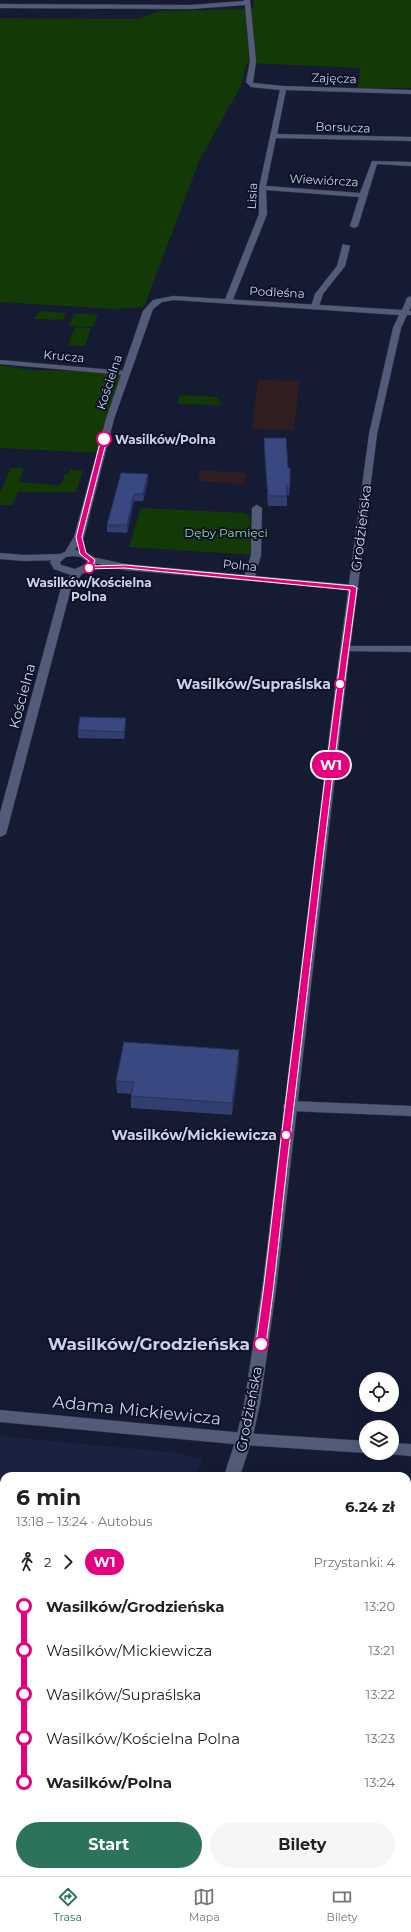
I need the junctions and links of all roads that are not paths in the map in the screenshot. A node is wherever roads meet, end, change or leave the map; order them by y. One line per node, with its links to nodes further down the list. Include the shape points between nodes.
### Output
1 (51, 0): 4 (street)
2 (247, 2): 4 (street, via 191,7); 5 (street, Zajęcza, via 253,61 249,82 257,87)
3 (0, 6): 4 (street)
4 (43, 6)
5 (283, 88): 6 (street, Zajęcza); 7 (street, Lisia)
6 (411, 92)
7 (274, 136): 8 (street, Borsucza); 10 (street, Lisia)
8 (411, 139)
9 (411, 164): 11 (street, Wiewiórcza, via 374,162)
10 (262, 188): 11 (street, Wiewiórcza); 15 (street, Lisia, via 263,214)
11 (363, 195): 12 (street)
12 (354, 226)
13 (346, 246): 17 (street, via 341,266 319,294)
14 (411, 298): 18 (street, Grodzieńska)
15 (228, 302): 16 (street, Podleśna, via 174,298 158,301); 17 (street, Podleśna)
16 (149, 306): 20 (street, Kościelna)
17 (315, 307): 18 (street, Podleśna)
18 (408, 313): 29 (street, Grodzieńska, via 397,328 373,434)
19 (0, 362): 20 (street, Krucza)
20 (125, 373): 22 (street, Kościelna, via 100,453)
21 (257, 508): 27 (street, via 256,555)
22 (79, 537): 24 (street, Kościelna); 25 (street, Kościelna)
23 (0, 556): 25 (street, via 24,558 35,562)
24 (88, 560): 25 (street, Polna); 26 (street); 27 (street, Polna, via 125,567)
25 (61, 561): 26 (street); 28 (street, Kościelna)
26 (78, 572): 28 (street, Kościelna)
27 (248, 580): 29 (street, Polna)
28 (66, 588): 32 (street, Kościelna)
29 (354, 588): 30 (street, Grodzieńska)
30 (345, 649): 31 (street); 33 (street, Grodzieńska)
31 (411, 649)
32 (0, 834)
33 (290, 1106): 34 (street); 36 (street, Grodzieńska, via 270,1282 252,1404)
34 (411, 1111)
35 (0, 1416): 36 (street, Adama Mickiewicza)
36 (244, 1439): 37 (street, Adama Mickiewicza); 40 (street, Grodzieńska)
37 (359, 1447)
38 (399, 1449): 39 (street)
39 (411, 1450)
40 (233, 1472)

